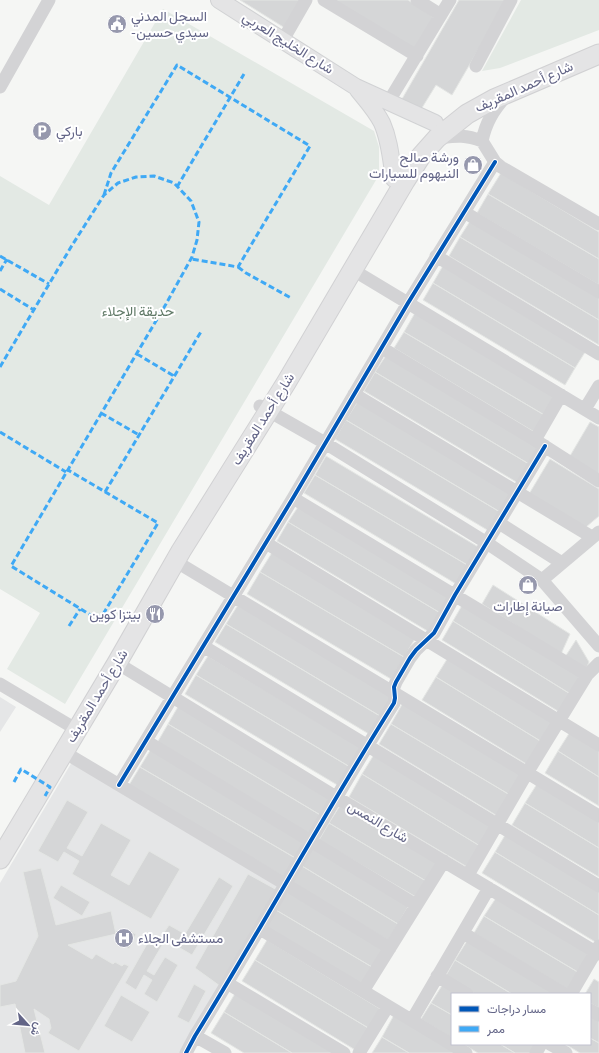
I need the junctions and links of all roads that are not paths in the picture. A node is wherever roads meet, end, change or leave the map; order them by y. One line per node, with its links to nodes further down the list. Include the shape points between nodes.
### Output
1 (49, 0): 14 (street)
2 (219, 0): 9 (main road, شارع الخليج العربي)
3 (306, 0): 9 (street)
4 (324, 0): 12 (street)
5 (417, 0): 8 (street)
6 (450, 0): 8 (street)
7 (511, 0): 13 (street)
8 (441, 15): 12 (street)
9 (283, 40): 15 (main road, شارع الخليج العربي)
10 (599, 42): 18 (highway, شارع أحمد المقريف, via 503,81 451,109)
11 (599, 54): 16 (highway, شارع أحمد المقريف)
12 (416, 56): 17 (street)
13 (476, 66)
14 (0, 87)
15 (356, 87): 18 (main road, شارع الخليج العربي); 21 (main road, شارع الخليج العربي, via 382,123)
16 (510, 92): 18 (highway, شارع أحمد المقريف); 19 (street, via 490,116)
17 (392, 96)
18 (436, 131): 19 (street); 21 (highway, شارع أحمد المقريف, via 414,148); 25 (highway, شارع أحمد المقريف)
19 (482, 141): 20 (street)
20 (495, 162): 22 (street); 23 (street)
21 (394, 178): 33 (highway, شارع أحمد المقريف)
22 (464, 212): 24 (street); 26 (street)
23 (599, 224)
24 (436, 256): 27 (street); 29 (street)
25 (353, 270): 27 (street); 33 (highway, شارع أحمد المقريف)
26 (599, 292)
27 (408, 303): 28 (street); 32 (street)
28 (382, 348): 31 (street); 37 (street)
29 (599, 354)
30 (599, 386): 34 (street)
31 (354, 394): 36 (street); 39 (street)
32 (561, 395): 34 (street); 37 (street)
33 (264, 408): 36 (street); 45 (highway, شارع أحمد المقريف); 60 (highway, شارع أحمد المقريف)
34 (585, 409): 35 (street)
35 (599, 418)
36 (325, 443): 40 (street); 44 (street)
37 (540, 443): 38 (street); 39 (street)
38 (599, 481)
39 (517, 493): 41 (street); 42 (street)
40 (293, 498): 43 (street); 49 (street)
41 (499, 523): 44 (street); 46 (street)
42 (595, 534): 46 (street)
43 (266, 543): 48 (street); 50 (street)
44 (487, 543): 47 (street); 49 (street)
45 (175, 561): 48 (street); 53 (highway, شارع أحمد المقريف)
46 (562, 563): 47 (street)
47 (542, 580): 52 (street)
48 (234, 595): 51 (street); 57 (street)
49 (455, 595): 50 (street, via 434,633); 55 (street)
50 (427, 640): 57 (street, via 410,658 396,682); 59 (street)
51 (203, 646): 58 (street); 63 (street)
52 (599, 646)
53 (117, 663): 58 (street, شارع النمس); 64 (highway, شارع أحمد المقريف)
54 (599, 663): 55 (street)
55 (587, 675): 59 (street)
56 (0, 684): 60 (street)
57 (396, 694): 63 (street, via 394,703); 65 (street)
58 (173, 696): 61 (street); 67 (street, شارع النمس)
59 (559, 720): 62 (street); 65 (street)
60 (69, 725): 71 (highway, شارع أحمد المقريف)
61 (146, 741): 66 (street); 70 (street)
62 (599, 745)
63 (367, 746): 67 (street); 69 (street)
64 (64, 752): 66 (street); 71 (highway, شارع أحمد المقريف)
65 (527, 773): 68 (street); 69 (street)
66 (119, 785): 74 (street)
67 (336, 797): 70 (street); 72 (street, شارع النمس)
68 (599, 816)
69 (498, 825): 73 (street); 75 (street)
70 (310, 841): 74 (street); 77 (street)
71 (2, 847)
72 (444, 861): 73 (street, شارع النمس); 77 (street)
73 (468, 875): 76 (street, شارع النمس)
74 (285, 884): 78 (street); 80 (street)
75 (599, 886)
76 (489, 888): 79 (street); 81 (street, شارع النمس)
77 (416, 905): 80 (street)
78 (260, 928): 83 (street); 84 (street)
79 (463, 933): 82 (street); 86 (street)
80 (390, 948): 84 (street)
81 (598, 951): 87 (street)
82 (437, 976): 85 (street); 89 (street)
83 (227, 983): 90 (street); 96 (street)
84 (363, 991): 88 (street)
85 (465, 993)
86 (563, 993)
87 (572, 993)
88 (388, 1006): 89 (street); 97 (street)
89 (412, 1020): 91 (street)
90 (195, 1036): 94 (street); 95 (street)
91 (451, 1044)
92 (453, 1045): 98 (street)
93 (552, 1045): 99 (street)
94 (186, 1053)
95 (225, 1053)
96 (344, 1053)
97 (359, 1053)
98 (466, 1053)
99 (566, 1053)

